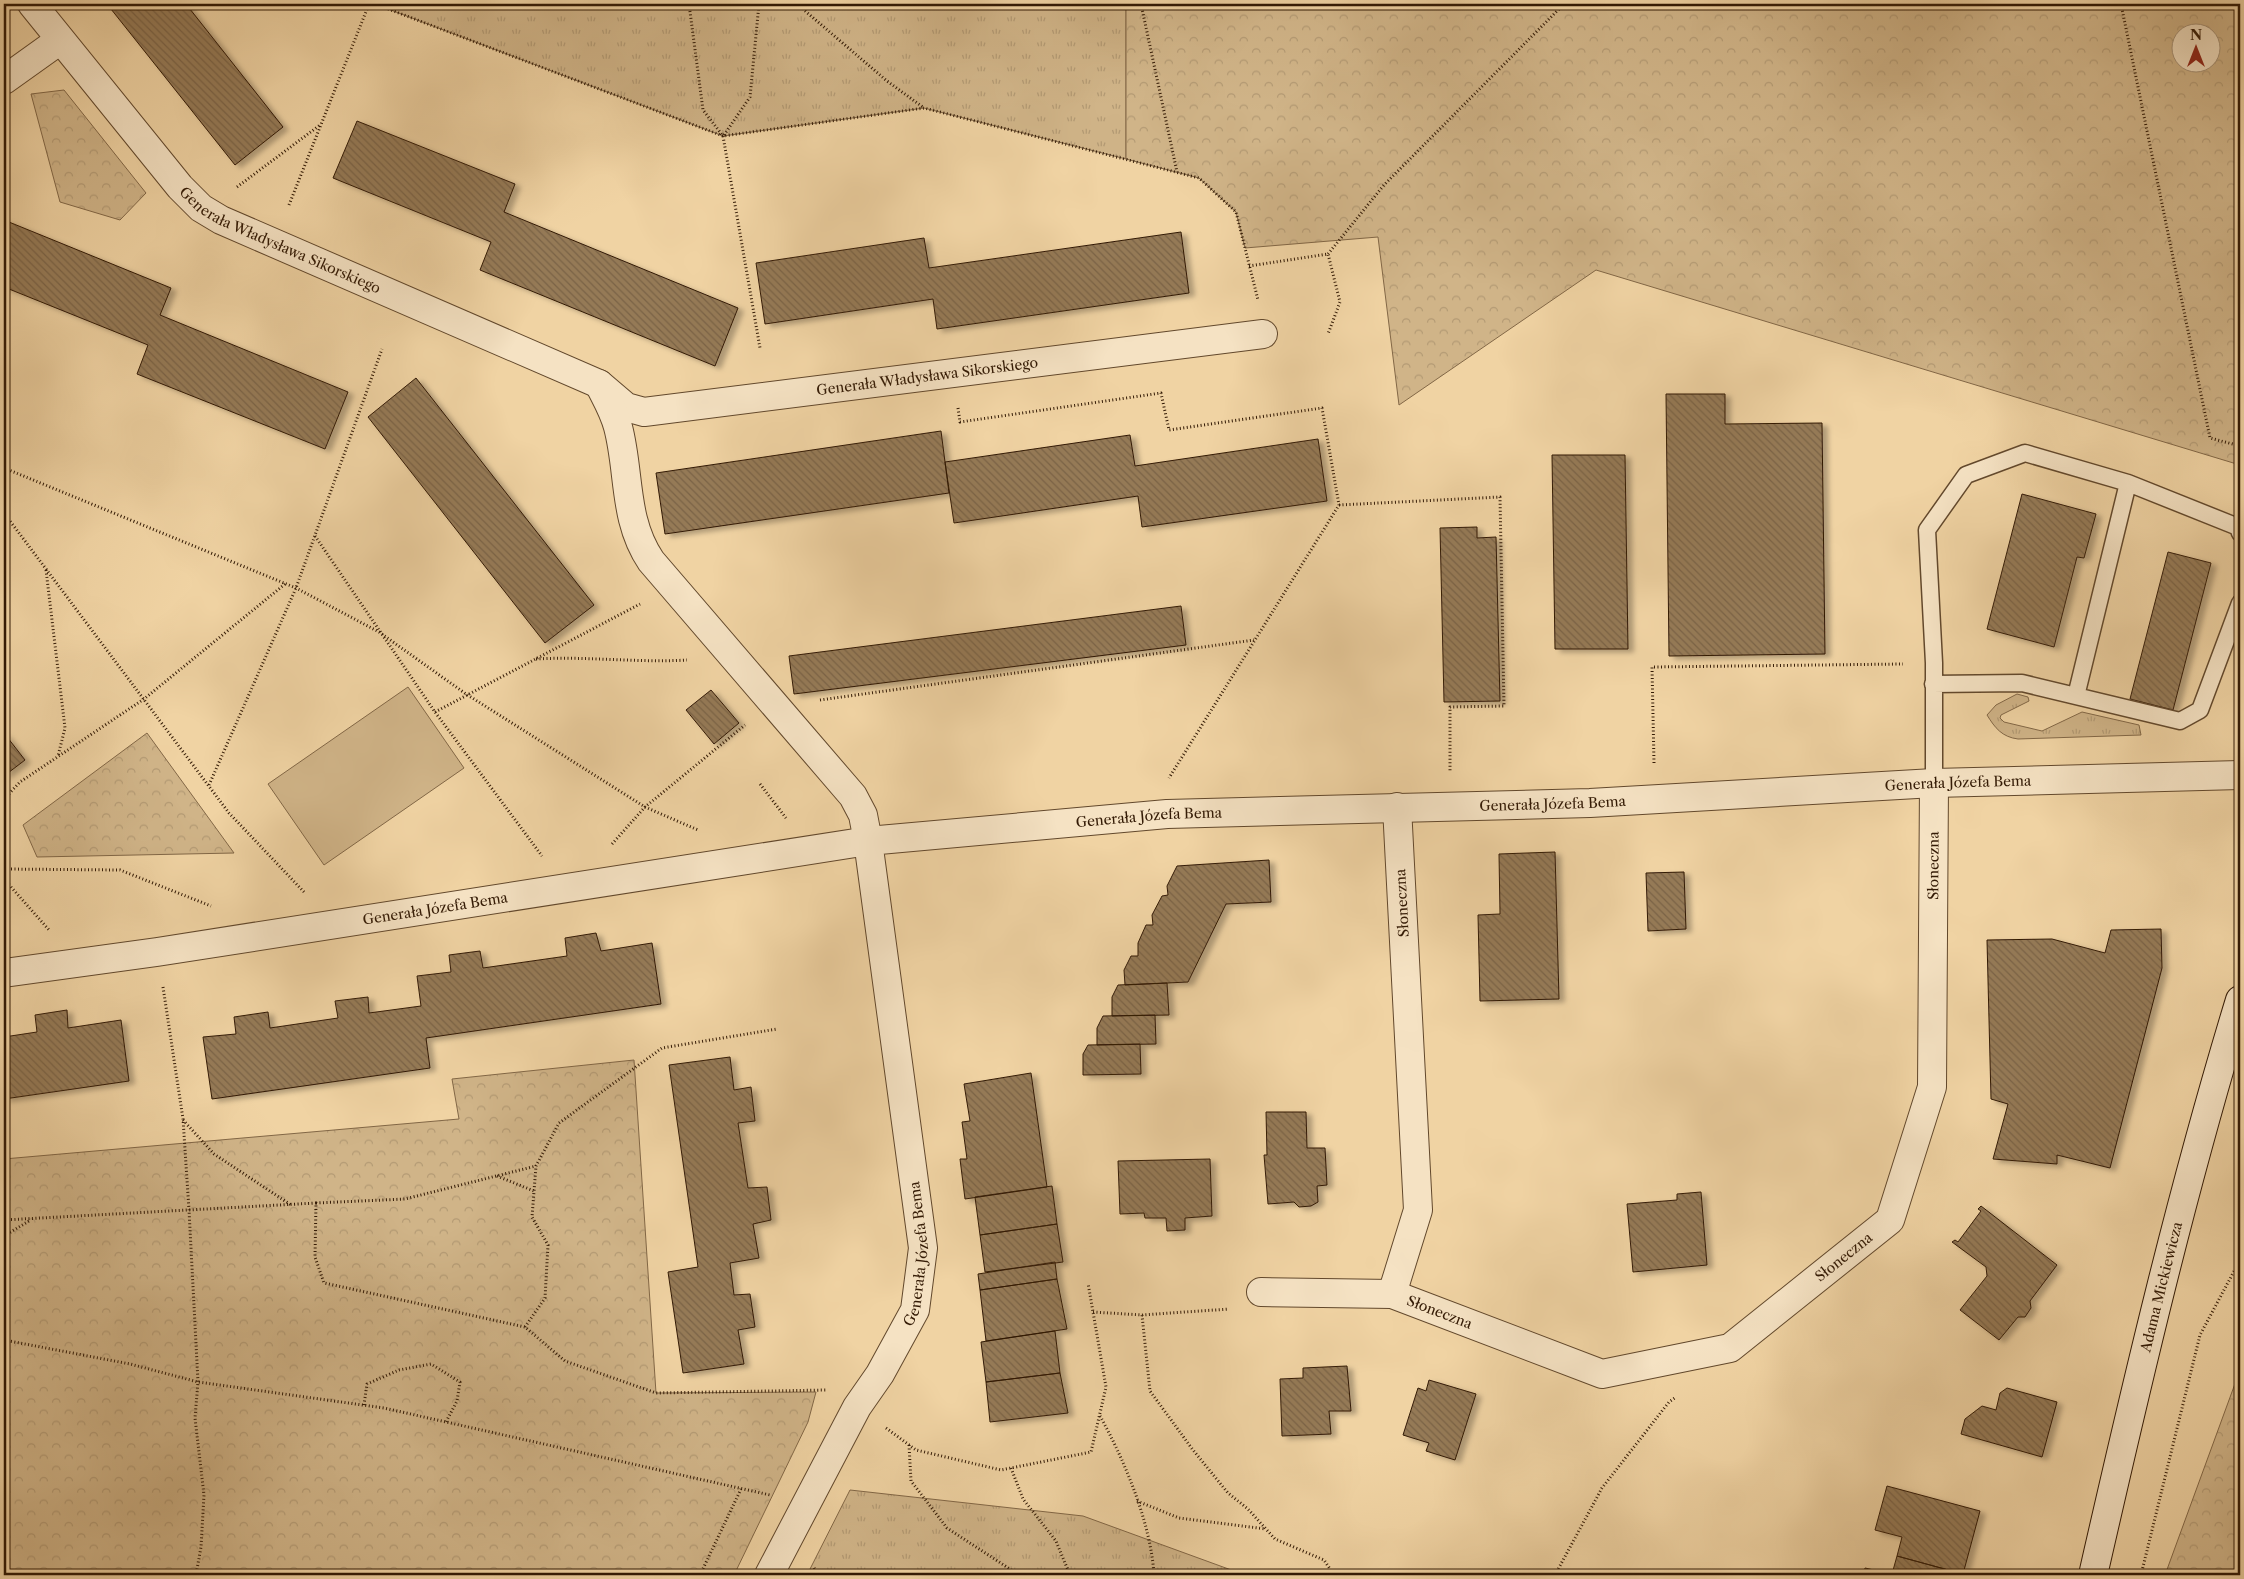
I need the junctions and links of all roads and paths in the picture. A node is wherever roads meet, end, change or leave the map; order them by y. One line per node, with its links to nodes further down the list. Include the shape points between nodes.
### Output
1 (32, 4): 12 (street, Generała Władysława Sikorskiego)
2 (369, 4): 15 (path)
3 (376, 4): 16 (path)
4 (393, 4): 5 (path, via 427,7)
5 (434, 4)
6 (689, 4): 16 (path, via 703,110)
7 (759, 4): 16 (path, via 750,97)
8 (797, 4): 14 (path, via 887,81)
9 (1141, 4): 17 (path)
10 (1564, 4): 20 (path, via 1384,185)
11 (2121, 4): 28 (path, via 2210,438)
12 (60, 40): 13 (street); 26 (street, Generała Władysława Sikorskiego, via 200,208 230,224)
13 (4, 80)
14 (924, 108): 16 (path); 17 (path)
15 (321, 125): 18 (path); 19 (path)
16 (724, 136): 24 (path)
17 (1177, 172): 21 (path, via 1198,178 1236,212)
18 (234, 190)
19 (289, 205)
20 (1328, 254): 21 (path); 23 (path, via 1340,302)
21 (1249, 266): 22 (path)
22 (1263, 334): 26 (street, Generała Władysława Sikorskiego, via 644,412 626,407)
23 (1328, 334)
24 (760, 348)
25 (382, 349): 34 (path)
26 (599, 384): 49 (street, via 618,427 632,523 639,544)
27 (956, 401): 31 (path, via 960,422 1161,393 1169,430 1322,408)
28 (2240, 446)
29 (4, 468): 36 (path)
30 (2128, 483): 33 (lane, via 2238,528); 44 (lane, via 2025,453 1966,475 1927,530); 47 (lane)
31 (1338, 505): 41 (path); 54 (path, via 1500,497 1504,706 1450,707)
32 (4, 513): 35 (path)
33 (2240, 533)
34 (315, 536): 37 (path); 40 (path)
35 (46, 569): 48 (path); 52 (path, via 65,728)
36 (285, 584): 37 (path); 48 (path)
37 (296, 588): 40 (path); 57 (path)
38 (641, 603): 42 (path)
39 (2240, 603): 47 (lane, via 2200,710 2180,721)
40 (379, 632): 46 (path); 50 (path)
41 (1255, 640): 49 (path); 62 (path, via 1165,785)
42 (534, 659): 43 (path); 46 (path)
43 (691, 660)
44 (1934, 663): 45 (lane); 59 (path, via 1652,667)
45 (1933, 684): 47 (lane, via 2022,683); 55 (lane)
46 (466, 694): 50 (path); 60 (path)
47 (2076, 696)
48 (144, 699): 52 (path); 57 (path)
49 (777, 706): 65 (street, via 853,796 863,815)
50 (435, 712): 67 (path)
51 (751, 719): 60 (path)
52 (58, 756): 58 (path, via 20,782)
53 (2240, 775): 55 (street, Generała Józefa Bema)
54 (1450, 776)
55 (1934, 783): 59 (street, Generała Józefa Bema); 90 (street, Słoneczna, via 1932,1087 1890,1220 1730,1348 1602,1374)
56 (760, 784): 63 (path)
57 (209, 786): 70 (path, via 229,813)
58 (4, 799)
59 (1655, 799): 61 (street, Generała Józefa Bema)
60 (645, 807): 64 (path); 66 (path)
61 (1397, 807): 62 (street, Generała Józefa Bema); 90 (street, Słoneczna, via 1418,1210)
62 (1166, 814): 65 (street, Generała Józefa Bema)
63 (790, 822)
64 (702, 832)
65 (868, 841): 73 (street, Generała Józefa Bema); 96 (street, Generała Józefa Bema, via 923,1248 915,1310)
66 (606, 851)
67 (548, 864)
68 (4, 869): 71 (path, via 120,870)
69 (4, 879): 72 (path)
70 (310, 897)
71 (218, 909)
72 (50, 931)
73 (157, 952): 74 (street, Generała Józefa Bema); 77 (path)
74 (4, 973)
75 (2240, 1000): 116 (street, Adama Mickiewicza, via 2198,1143 2148,1335)
76 (777, 1029): 78 (path, via 662,1048 559,1123)
77 (183, 1119): 82 (path, via 214,1154); 83 (path)
78 (536, 1166): 79 (path); 80 (path)
79 (497, 1175): 80 (path); 81 (path, via 405,1199)
80 (534, 1190): 93 (path, via 532,1217 548,1245 545,1298)
81 (316, 1203): 82 (path); 93 (path, via 315,1257 324,1283)
82 (292, 1205): 83 (path)
83 (190, 1210): 85 (path); 95 (path)
84 (4, 1220): 85 (path)
85 (31, 1220): 86 (path)
86 (4, 1236)
87 (2240, 1260): 117 (path, via 2200,1335)
88 (1088, 1283): 91 (path)
89 (1261, 1292): 90 (street, Słoneczna); 92 (path, via 1227,1310)
90 (1392, 1294)
91 (1093, 1312): 92 (path); 100 (path, via 1106,1387)
92 (1142, 1315): 107 (path, via 1150,1391 1228,1493)
93 (525, 1327): 96 (path, via 565,1361 656,1393 816,1392)
94 (4, 1340): 95 (path, via 130,1364)
95 (198, 1382): 98 (path); 108 (path, via 195,1418 204,1495)
96 (873, 1384): 99 (street, Generała Józefa Bema)
97 (1683, 1392): 115 (path, via 1669,1402 1602,1488)
98 (364, 1405): 101 (path); 101 (path, via 368,1384 399,1370 431,1364 460,1382 457,1401)
99 (857, 1407): 102 (path); 106 (street, Generała Józefa Bema)
100 (1100, 1416): 103 (path, via 1091,1452); 105 (path, via 1120,1453)
101 (446, 1422): 104 (path)
102 (909, 1444): 103 (path, via 916,1450 992,1468); 111 (path, via 911,1481 947,1528)
103 (1011, 1468): 112 (path, via 1023,1499 1056,1541)
104 (741, 1488): 106 (path); 109 (path)
105 (1136, 1501): 107 (path, via 1179,1518); 113 (path, via 1152,1550)
106 (806, 1503): 110 (street, Generała Józefa Bema)
107 (1266, 1529): 114 (path, via 1275,1539 1324,1560)
108 (196, 1575)
109 (700, 1575)
110 (769, 1575)
111 (1019, 1575)
112 (1070, 1575)
113 (1154, 1575)
114 (1334, 1575)
115 (1555, 1575)
116 (2093, 1575)
117 (2141, 1575)

